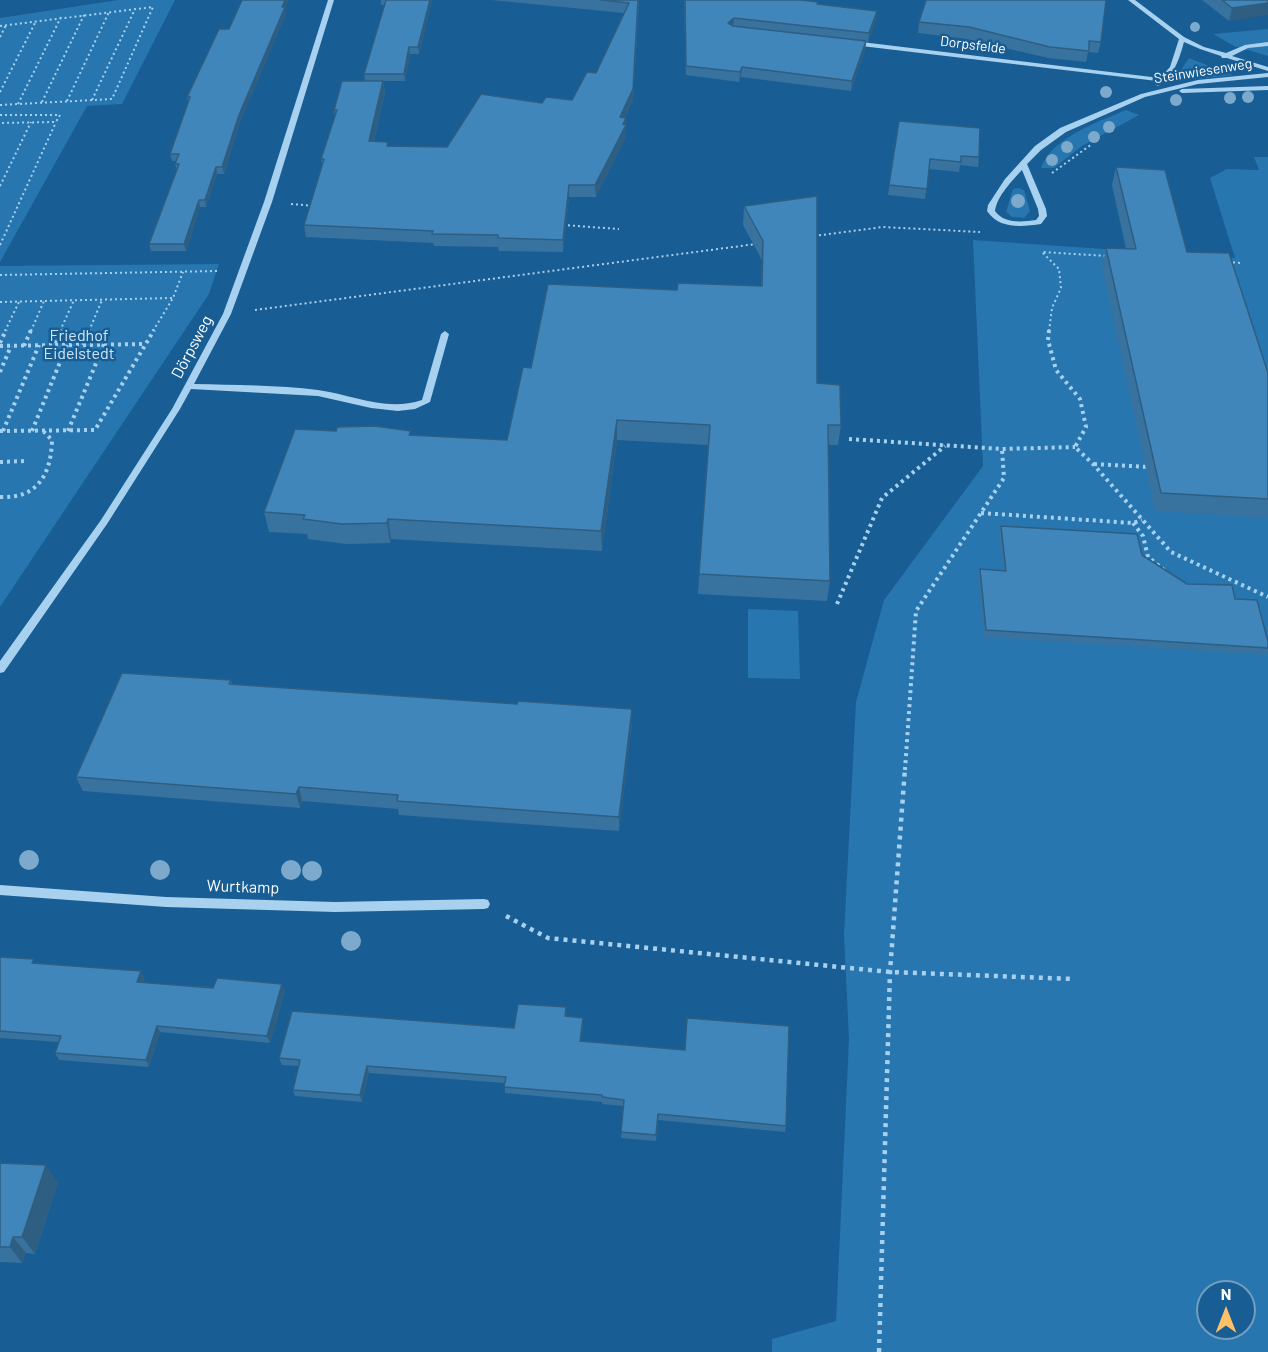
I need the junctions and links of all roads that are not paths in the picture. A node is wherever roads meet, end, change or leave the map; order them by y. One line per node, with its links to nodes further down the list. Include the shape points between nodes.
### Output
1 (332, 0): 14 (street, Dörpsweg, via 268,202 227,314)
2 (1131, 0): 3 (street)
3 (1182, 38): 6 (street); 9 (street, via 1173,68)
4 (848, 43): 9 (street, Dorpsfelde)
5 (1268, 44): 6 (street, via 1247,46)
6 (1224, 57): 7 (street)
7 (1268, 69)
8 (1268, 75): 11 (street, Steinwiesenweg, via 1198,82)
9 (1163, 81): 11 (street, Steinwiesenweg)
10 (1268, 88): 11 (street, Steinwiesenweg)
11 (1143, 95): 12 (street, Steinwiesenweg, via 1063,130 1038,148)
12 (1024, 165): 12 (street, Steinwiesenweg, via 1008,182 991,212 1016,225 1038,222 1043,216)
13 (446, 334): 14 (street, via 426,402 413,408 367,406 319,393)
14 (188, 386): 15 (street, Dörpsweg, via 104,522)
15 (0, 669)
16 (0, 890): 17 (street, Wurtkamp, via 166,902 312,906)
17 (484, 904)

